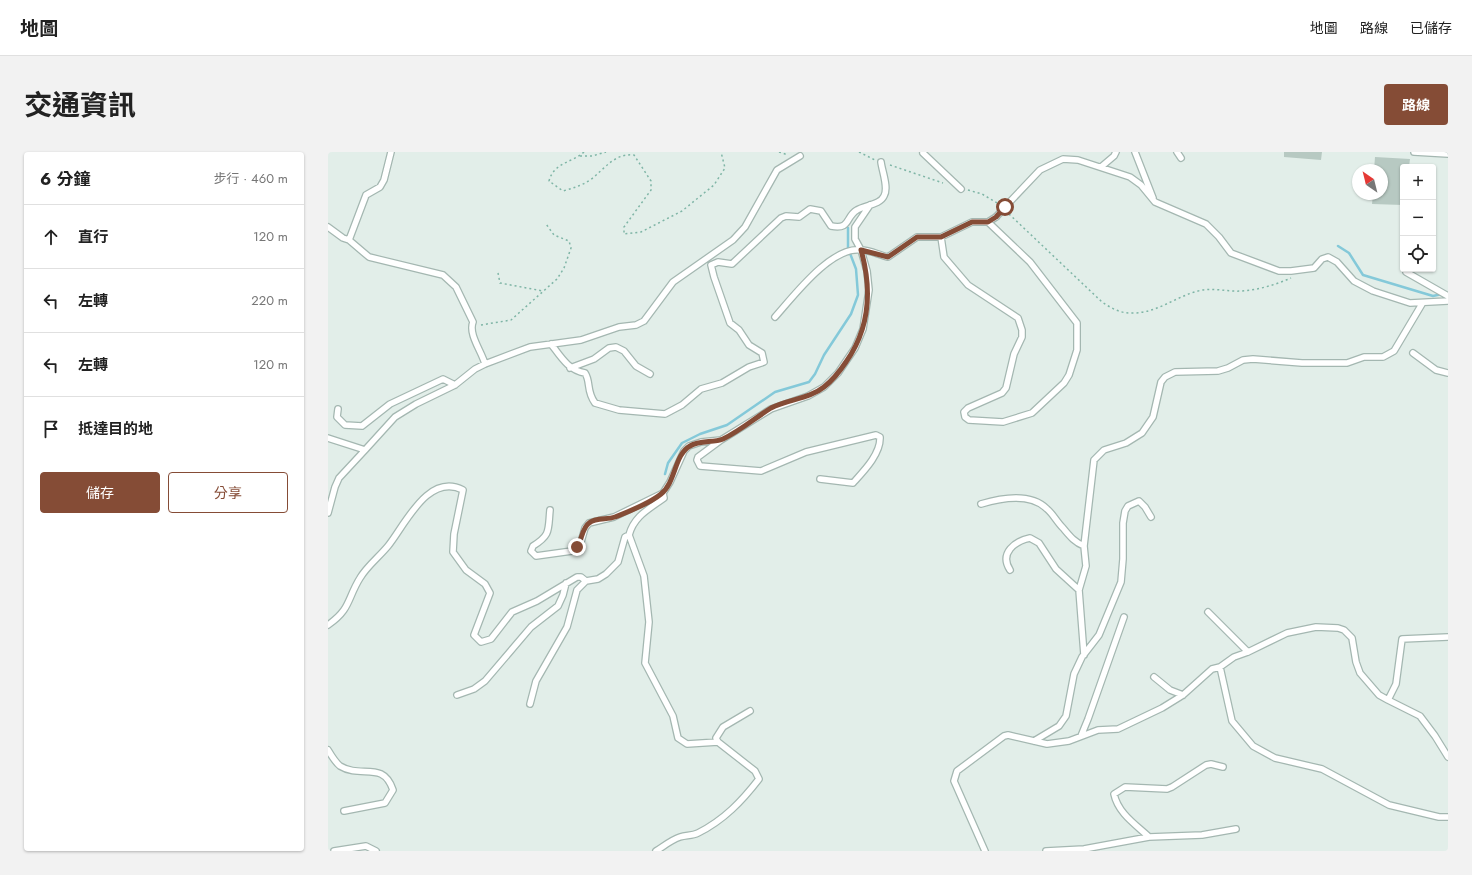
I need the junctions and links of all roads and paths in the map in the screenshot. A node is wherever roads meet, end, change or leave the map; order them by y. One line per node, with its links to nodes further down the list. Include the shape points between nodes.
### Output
1 (391, 152): 29 (lane, via 384,180 380,187 366,195)
2 (584, 152): 14 (path)
3 (606, 152): 14 (path)
4 (633, 152): 13 (path)
5 (721, 152): 13 (path, via 725,168 714,185 675,214 641,232 624,234 624,227 652,190 651,181)
6 (859, 152): 17 (path)
7 (1116, 152): 18 (lane)
8 (1135, 152): 21 (lane)
9 (1177, 152): 16 (lane)
10 (1414, 152): 12 (lane)
11 (923, 153): 20 (lane)
12 (1448, 154)
13 (634, 155): 14 (path, via 617,157 589,181 576,188 564,191 549,181 551,173 561,164)
14 (580, 156)
15 (800, 156): 40 (lane, via 777,170 745,226 733,240 673,282 644,321 581,340)
16 (1181, 158)
17 (880, 162): 19 (path); 22 (lane, via 886,192 880,201)
18 (1101, 167): 21 (lane, via 1130,177 1141,185); 24 (lane, via 1078,160 1063,159 1052,163 1040,170)
19 (946, 184)
20 (961, 189): 23 (path, via 982,194)
21 (1155, 202): 37 (lane, via 1206,224 1231,253 1279,271 1314,268 1322,259 1333,258 1363,288 1410,303)
22 (872, 203): 30 (lane, via 866,208 855,227 855,239); 43 (lane, via 856,210 840,228 831,226 821,211 810,209 799,217 786,216 732,264 718,262 711,266 730,323 739,330 749,345 762,353 764,362 749,367 722,383 701,389 682,406 665,414 619,410 595,403 588,390 588,377)
23 (998, 204)
24 (1005, 208): 25 (lane, bridge); 33 (path, via 1102,302 1115,310 1131,314 1144,313 1165,306 1199,291 1241,291 1276,285)
25 (988, 222): 28 (lane, via 972,222); 28 (lane, via 1030,262 1077,323 1077,350 1069,375 1032,413 1003,422 969,420 965,417 964,412 968,408 1002,393 1006,388 1022,330 1018,318 968,285 944,256)
26 (546, 224): 34 (path, via 554,235 569,241 571,248 557,279)
27 (328, 227): 29 (lane)
28 (941, 237): 30 (lane, via 917,237 888,257)
29 (349, 240): 39 (lane, via 369,258 443,274 456,287 469,311)
30 (861, 250): 38 (lane, via 842,255 816,271); 49 (lane, via 869,290 863,329 855,348 838,373 824,387 808,396 771,409)
31 (1406, 272): 35 (lane)
32 (498, 273): 34 (path, via 500,283)
33 (1295, 276)
34 (543, 291): 39 (path, via 511,320)
35 (1448, 296)
36 (1448, 301): 37 (lane)
37 (1422, 304): 58 (lane, via 1394,351 1383,357 1364,357 1347,363 1302,364 1243,360 1218,371 1175,372 1165,377 1161,382 1153,417 1142,433 1126,443 1104,450 1094,460)
38 (775, 317)
39 (472, 325): 42 (lane, via 473,335 483,353)
40 (551, 344): 42 (lane, via 530,347); 43 (lane)
41 (1413, 353): 44 (lane, via 1436,370)
42 (485, 364): 46 (lane)
43 (570, 368): 45 (lane, via 616,347 624,351 636,366)
44 (1448, 373)
45 (650, 374)
46 (455, 385): 47 (lane, via 443,379 390,404 362,426 345,425 337,416); 50 (lane, via 395,417)
47 (338, 409)
48 (328, 438): 50 (lane)
49 (721, 440): 51 (lane, via 698,457 700,466 761,472 806,452 876,435 880,437 881,444 865,470 852,483); 52 (lane, via 695,443 684,451)
50 (365, 450): 55 (lane, via 339,478 334,487)
51 (820, 479)
52 (663, 493): 54 (lane, via 614,517 589,523 580,542 572,551 536,556 531,551 548,532); 57 (lane, via 664,498 641,514 631,527)
53 (981, 504): 58 (lane, via 1002,498 1036,502 1046,508 1076,543)
54 (550, 510)
55 (328, 513)
56 (1152, 517): 68 (lane, via 1138,501 1128,506 1125,511 1121,582 1099,635)
57 (629, 535): 60 (lane, via 625,537 618,562 598,579); 78 (lane, via 644,576 649,622 645,663 673,716 678,738 687,744)
58 (1084, 546): 62 (lane, via 1086,566)
59 (1010, 570): 62 (lane, via 1006,564 1009,549 1020,540 1030,538 1039,543 1056,569)
60 (586, 581): 61 (lane, via 581,577); 74 (lane, via 577,590 567,627 536,681)
61 (566, 583): 65 (lane, via 537,601 512,612 492,639 481,642 474,635 490,593 485,584 466,570 453,552 463,490 455,486 440,487 419,501 388,546 359,579 349,605); 71 (lane, via 558,606 531,627 485,681 474,689)
62 (1079, 590): 68 (lane)
63 (1208, 612): 67 (lane)
64 (1124, 617): 76 (lane)
65 (328, 625)
66 (1448, 637): 73 (lane, via 1402,639 1396,684)
67 (1248, 652): 69 (lane, via 1234,657); 73 (lane, via 1286,632 1316,627 1344,630 1352,638 1360,672 1379,695)
68 (1084, 655): 77 (lane, via 1074,674 1066,716 1059,726)
69 (1220, 667): 72 (lane, via 1212,669); 83 (lane, via 1232,721 1253,746 1275,758 1322,769 1389,805)
70 (1154, 677): 72 (lane, via 1170,690)
71 (457, 695)
72 (1183, 695): 76 (lane, via 1129,725 1118,729 1098,730)
73 (1388, 700): 80 (lane, via 1420,716)
74 (530, 704)
75 (750, 711): 78 (lane, via 723,727 716,738)
76 (1081, 736): 77 (lane, via 1069,741 1047,744)
77 (1034, 741): 89 (lane, via 1004,736 957,770 954,781)
78 (718, 742): 88 (lane, via 755,771 759,779 741,803 727,814 699,832 691,836 681,836)
79 (328, 750): 82 (lane, via 340,766 385,775 390,780 393,790 384,803)
80 (1448, 757)
81 (1223, 767): 85 (lane, via 1206,765 1167,789 1125,787 1114,794 1116,805)
82 (344, 812)
83 (1448, 817)
84 (1236, 829): 85 (lane, via 1202,835)
85 (1149, 837): 90 (lane, via 1084,849)
86 (334, 851): 87 (lane, via 366,846)
87 (376, 851)
88 (656, 851)
89 (985, 851)
90 (1046, 851)

